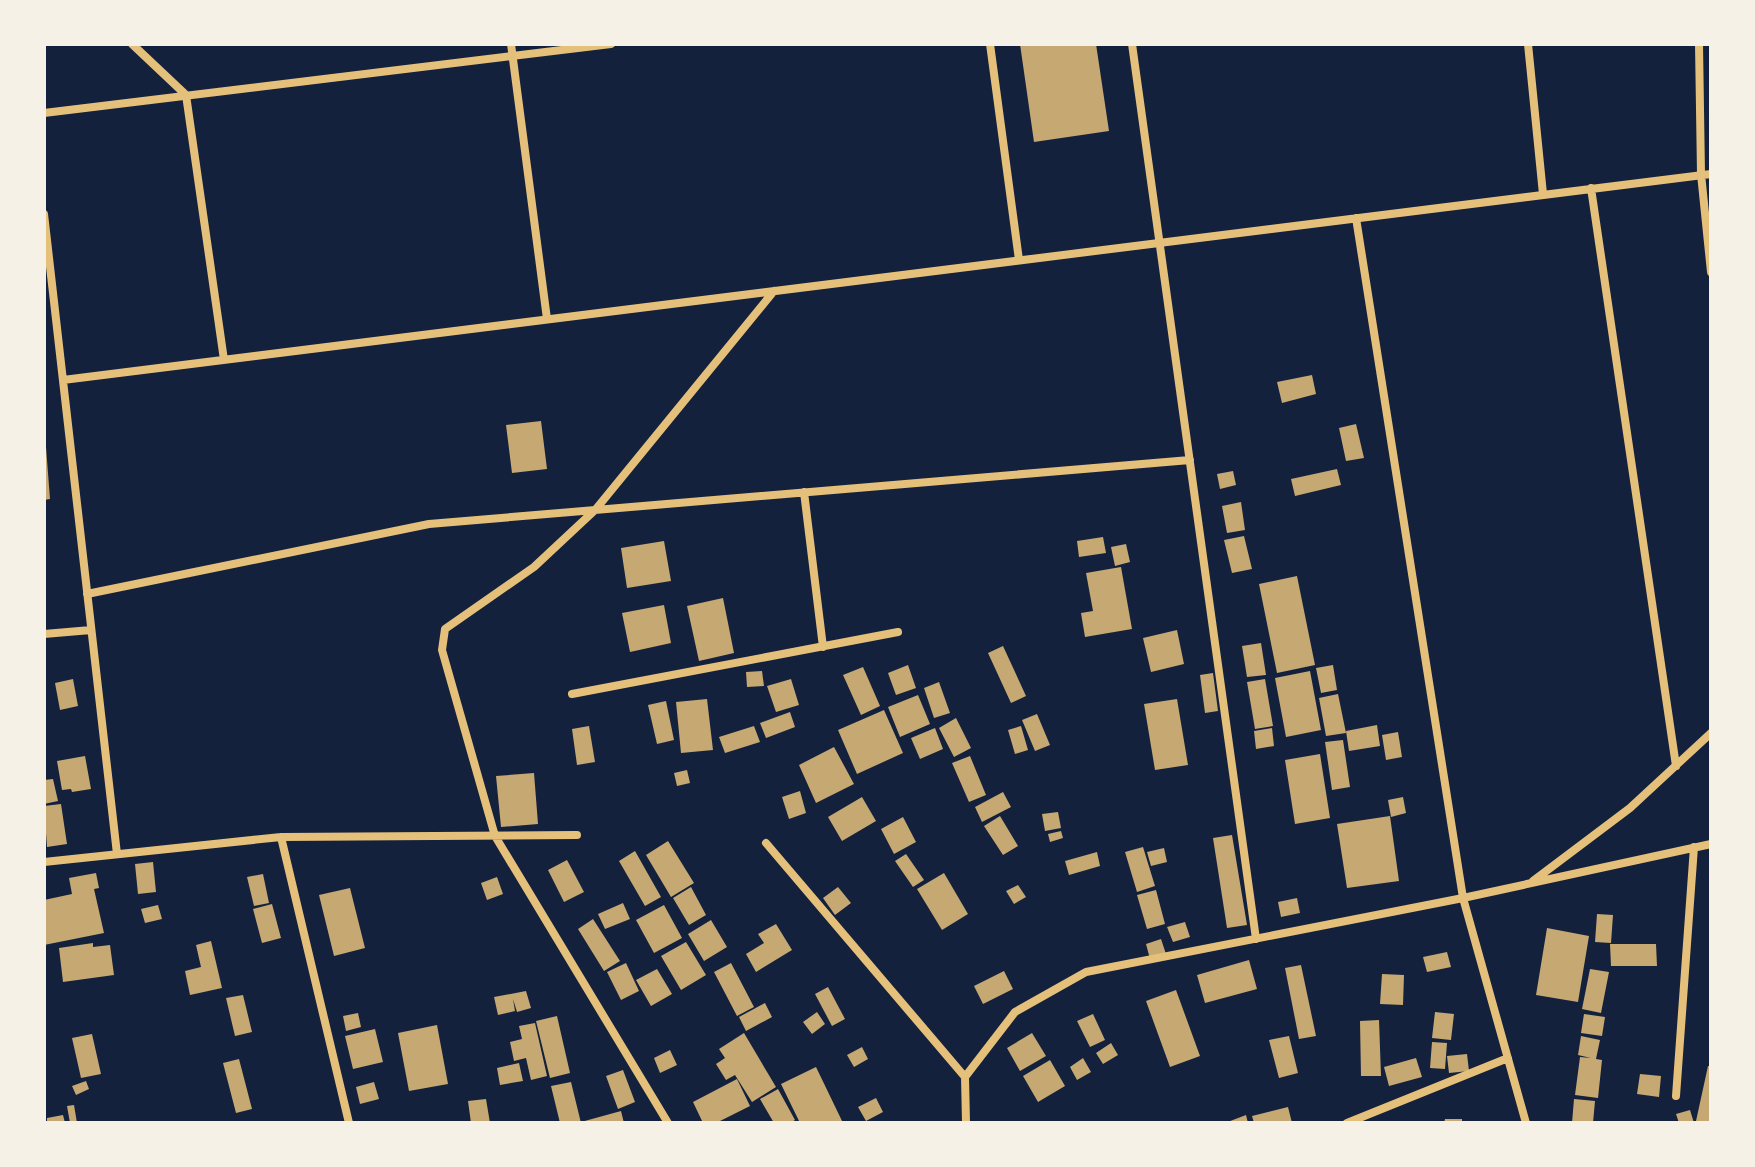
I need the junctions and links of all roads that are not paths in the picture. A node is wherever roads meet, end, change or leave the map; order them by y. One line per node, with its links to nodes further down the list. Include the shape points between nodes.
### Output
1 (132, 44): 9 (street)
2 (511, 44): 8 (street)
3 (611, 44): 8 (street)
4 (990, 44): 18 (street)
5 (1132, 44): 17 (street)
6 (1528, 44): 14 (street)
7 (1699, 44): 11 (street)
8 (513, 56): 9 (street); 21 (street)
9 (186, 95): 10 (street); 22 (street)
10 (44, 113)
11 (1701, 174): 12 (street); 13 (street); 19 (street)
12 (1711, 174)
13 (1591, 188): 14 (street); 34 (street)
14 (1543, 194): 16 (street)
15 (44, 214): 23 (street)
16 (1356, 218): 17 (street); 44 (street)
17 (1160, 242): 18 (street); 24 (street)
18 (1019, 260): 20 (street)
19 (1711, 272)
20 (774, 291): 21 (street); 26 (street)
21 (547, 319): 22 (street)
22 (224, 360): 23 (street)
23 (63, 380): 27 (street)
24 (1190, 460): 25 (street); 45 (street)
25 (804, 492): 26 (street); 31 (street)
26 (596, 509): 27 (street, via 429,524); 36 (street, via 534,567 445,629 442,650)
27 (87, 594): 28 (street)
28 (91, 630): 30 (street); 41 (street)
29 (898, 632): 31 (street)
30 (44, 634)
31 (823, 647): 32 (street)
32 (572, 694)
33 (1711, 733): 34 (street)
34 (1676, 766): 43 (street)
35 (577, 835): 36 (street)
36 (495, 836): 37 (street); 50 (street)
37 (281, 837): 41 (street); 49 (street)
38 (766, 843): 47 (street)
39 (1711, 844): 40 (street)
40 (1694, 847): 43 (street); 48 (street)
41 (117, 854): 42 (street)
42 (44, 862)
43 (1529, 884): 44 (street)
44 (1463, 898): 45 (street); 46 (street)
45 (1256, 939): 47 (street, via 1086,972 1015,1012)
46 (1508, 1058): 52 (street); 53 (street)
47 (965, 1077): 51 (street)
48 (1676, 1096)
49 (349, 1123)
50 (668, 1123)
51 (966, 1123)
52 (1347, 1123)
53 (1526, 1123)

